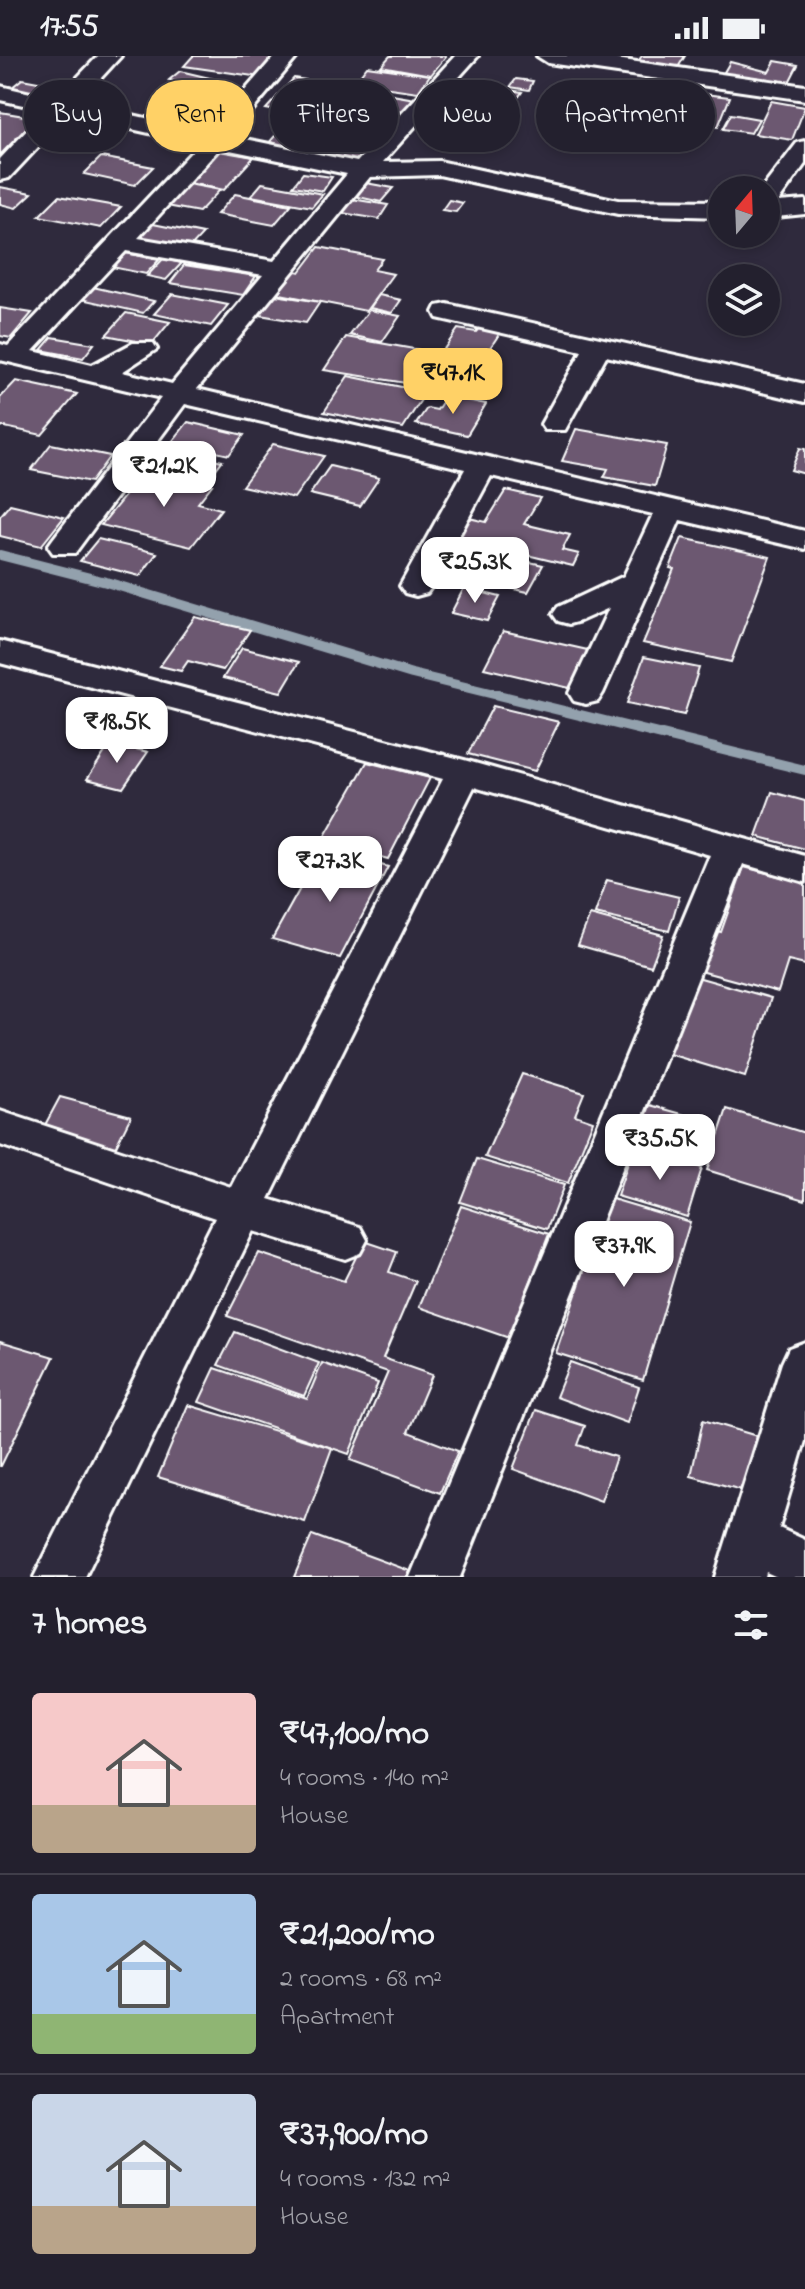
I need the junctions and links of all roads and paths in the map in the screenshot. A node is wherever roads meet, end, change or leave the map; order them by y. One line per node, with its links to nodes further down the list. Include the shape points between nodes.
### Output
1 (110, 56): 5 (street)
2 (287, 56): 8 (street)
3 (467, 56): 14 (street)
4 (548, 56): 7 (street)
5 (87, 80)
6 (0, 93): 9 (street)
7 (805, 93)
8 (254, 94)
9 (24, 98)
10 (24, 148): 15 (street)
11 (254, 148): 14 (street)
12 (204, 152): 20 (street)
13 (803, 154): 16 (street)
14 (363, 170): 18 (street, via 439,168 618,207); 21 (street)
15 (0, 173)
16 (780, 183)
17 (805, 207): 19 (street)
18 (708, 209)
19 (780, 209)
20 (120, 242): 21 (street); 25 (street)
21 (280, 270): 27 (street)
22 (447, 312): 23 (street)
23 (598, 346): 28 (street); 29 (street)
24 (143, 349): 26 (street)
25 (8, 353): 26 (street)
26 (97, 374): 27 (street)
27 (179, 393): 30 (street); 33 (street)
28 (805, 393)
29 (555, 424)
30 (483, 463): 31 (street); 35 (street)
31 (671, 507): 32 (street); 34 (street)
32 (805, 540)
33 (64, 546)
34 (637, 582): 36 (street); 38 (street)
35 (416, 586)
36 (569, 614)
37 (0, 652): 39 (street)
38 (586, 693)
39 (464, 772): 40 (street); 43 (street)
40 (731, 848): 41 (street); 49 (street)
41 (805, 869)
42 (0, 1128): 43 (street)
43 (242, 1209): 44 (street); 48 (street)
44 (345, 1240)
45 (805, 1363): 46 (street)
46 (746, 1558): 47 (street)
47 (805, 1565)
48 (59, 1577)
49 (435, 1577)

